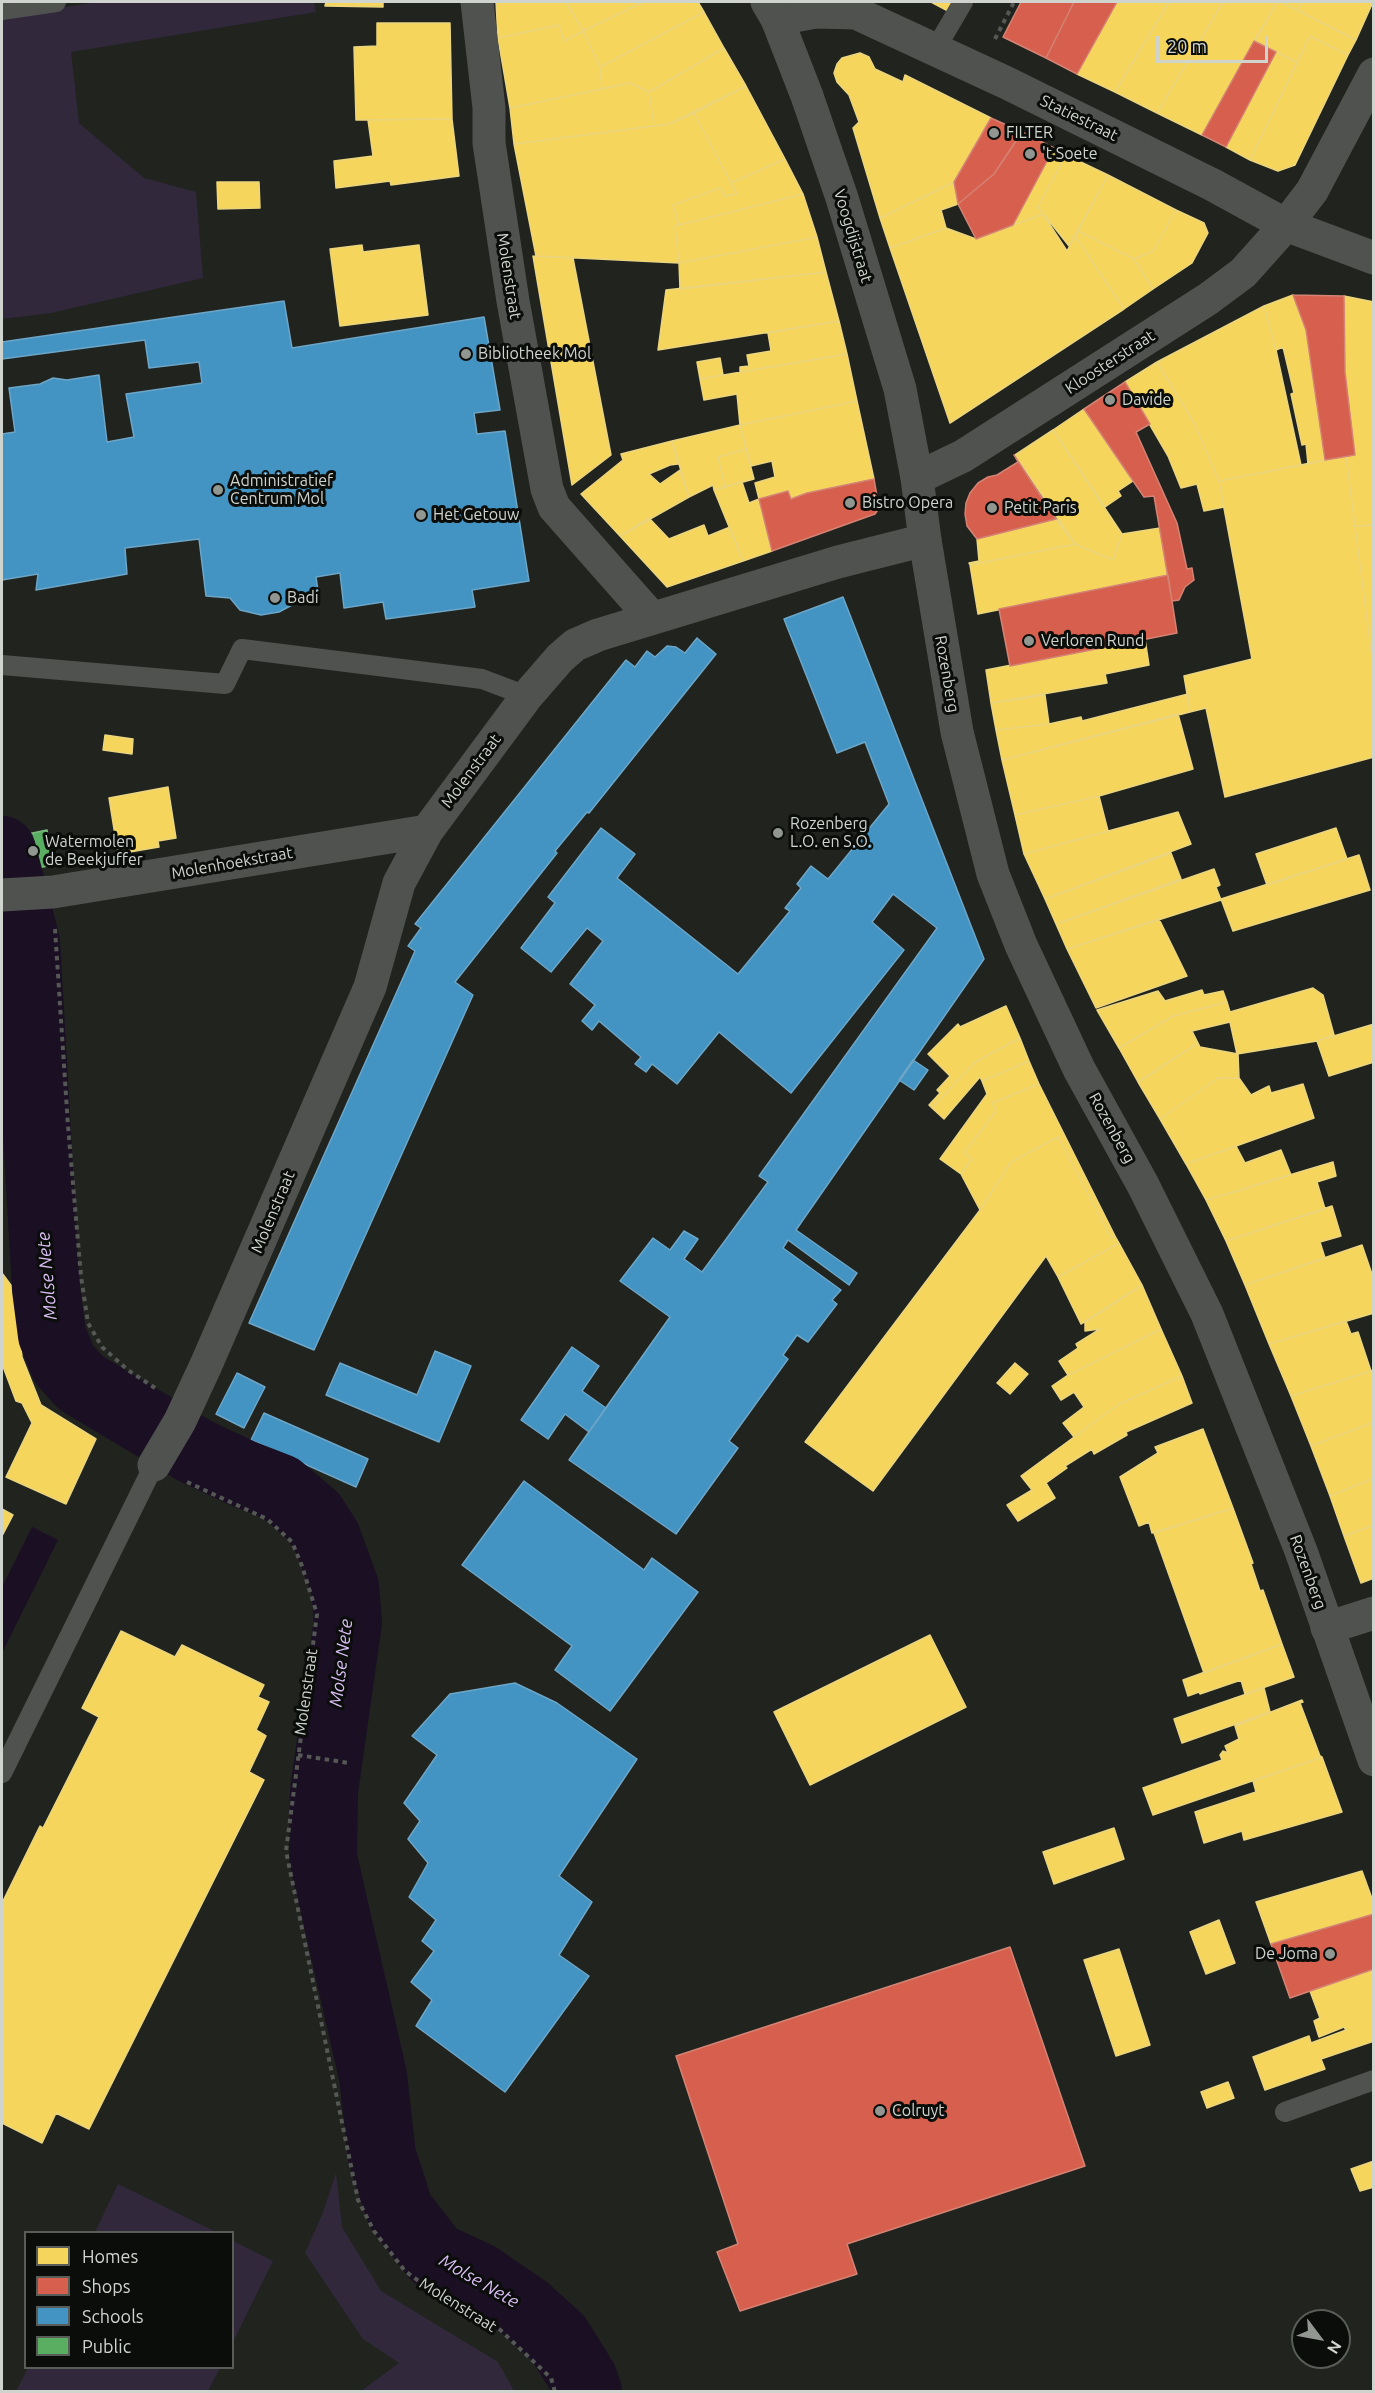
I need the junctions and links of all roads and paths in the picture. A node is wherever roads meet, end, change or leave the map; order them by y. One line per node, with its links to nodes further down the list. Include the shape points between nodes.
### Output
1 (56, 2): 4 (lane)
2 (477, 2): 12 (street, Molenstraat, via 489,143 547,489 554,507)
3 (963, 2): 6 (lane)
4 (2, 10)
5 (772, 10): 6 (street, Statiestraat, via 856,13); 10 (street, Voogdijstraat, via 842,198 902,398)
6 (936, 48): 8 (street, Statiestraat)
7 (1374, 74): 8 (street, Kloosterstraat, via 1312,191)
8 (1286, 225): 9 (street, Statiestraat); 10 (street, Kloosterstraat, via 1243,273 1208,299 963,456)
9 (1374, 258)
10 (917, 478): 11 (street, Rozenberg)
11 (925, 540): 12 (street); 21 (street, Rozenberg, via 957,732 993,874 1079,1070 1143,1185 1207,1314 1301,1551)
12 (652, 618): 14 (street, Molenstraat, via 575,645)
13 (2, 665): 14 (lane, via 225,684 242,649 482,679)
14 (527, 696): 15 (street, Molenstraat)
15 (427, 831): 16 (street, Molenhoekstraat); 18 (street, Molenstraat, via 399,883 370,987)
16 (53, 892): 17 (street, Molenhoekstraat); 18 (path, via 68,1126 88,1323 102,1347)
17 (2, 895)
18 (183, 1415): 19 (street, Molenstraat)
19 (158, 1459): 22 (path, Molenstraat, via 212,1495 267,1519 292,1542 316,1614); 25 (lane)
20 (1374, 1613): 21 (street)
21 (1327, 1628): 23 (street, Rozenberg)
22 (298, 1755): 24 (path); 28 (path, Molenstraat, via 286,1851 358,2200 374,2231 405,2271 435,2294 495,2325 551,2378)
23 (1374, 1760)
24 (349, 1763)
25 (2, 1773)
26 (1374, 2080): 27 (lane)
27 (1285, 2112)
28 (555, 2391)

